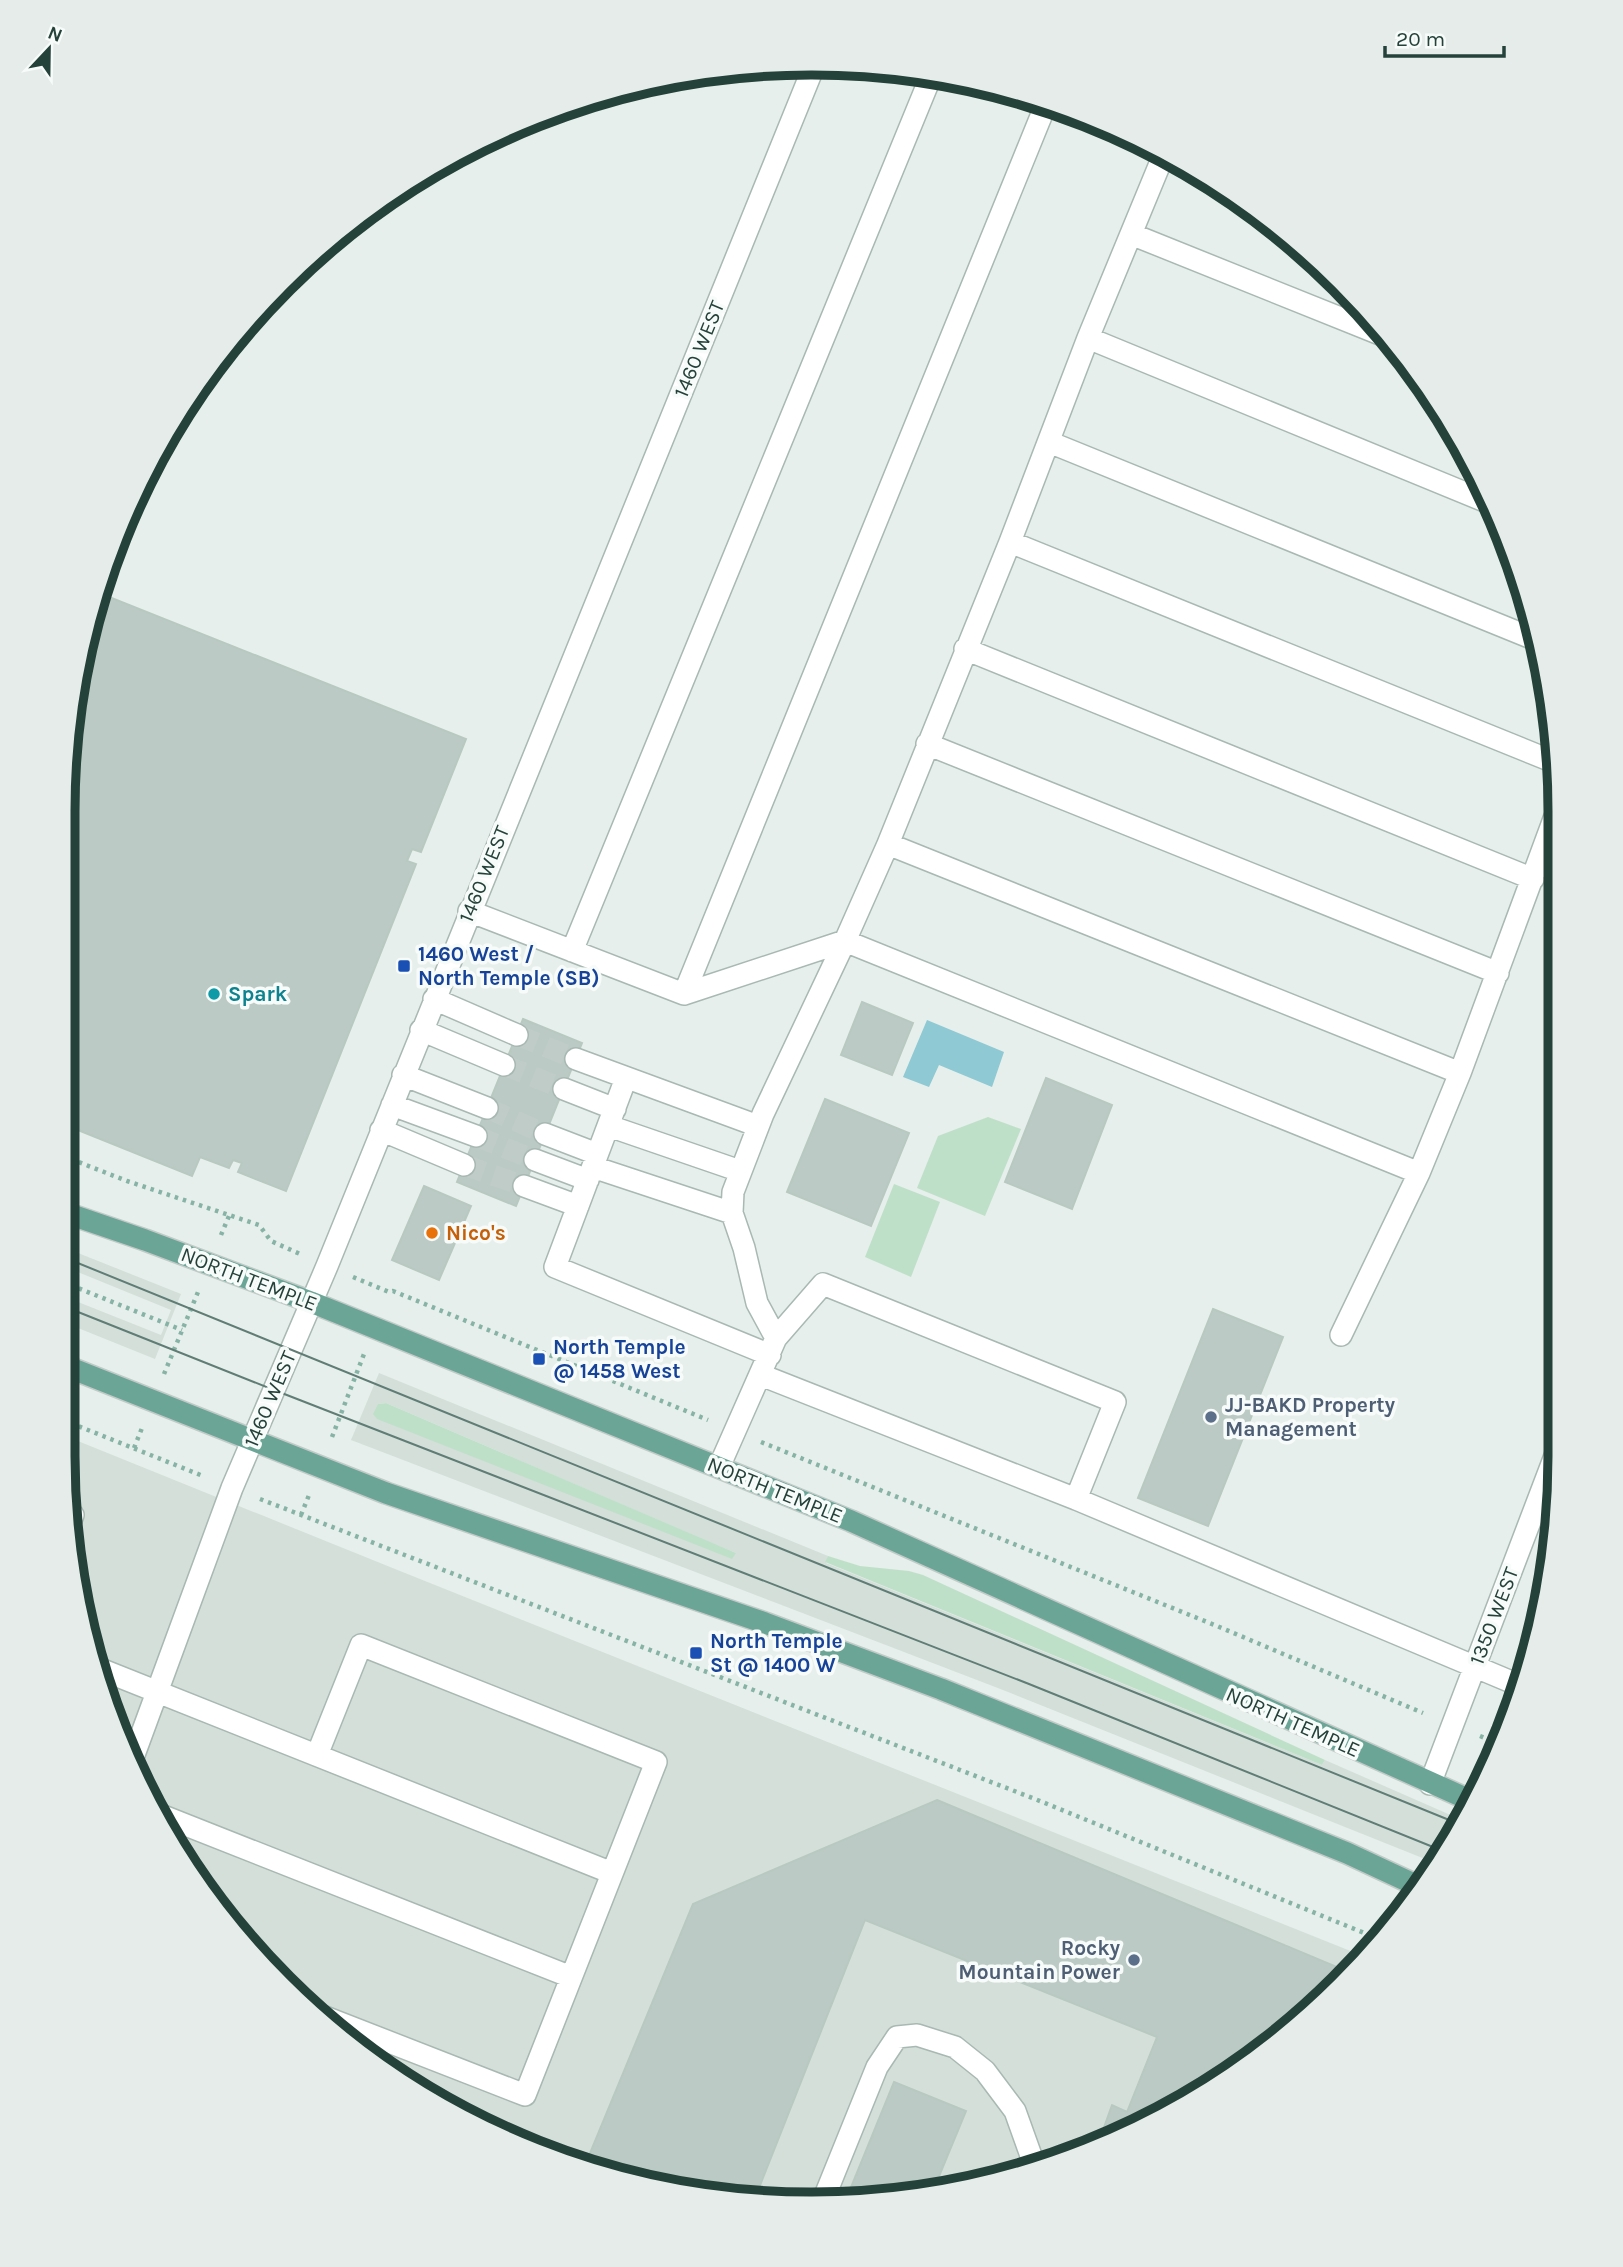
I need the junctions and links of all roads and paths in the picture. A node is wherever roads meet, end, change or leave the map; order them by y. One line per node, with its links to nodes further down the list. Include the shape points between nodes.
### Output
1 (810, 75): 18 (street, 1460 WEST)
2 (927, 85): 20 (street)
3 (1043, 112): 22 (street)
4 (1160, 163): 5 (street)
5 (1131, 234): 6 (street); 7 (street)
6 (1367, 329)
7 (1088, 338): 8 (street); 9 (street)
8 (1049, 442): 10 (street); 11 (street)
9 (1478, 499)
10 (1010, 542): 12 (street); 14 (street)
11 (1526, 636)
12 (965, 649): 13 (street); 17 (street)
13 (927, 744): 16 (street); 21 (street)
14 (1546, 759)
15 (1548, 836): 17 (street)
16 (888, 844): 19 (street); 28 (street)
17 (1533, 880): 21 (street)
18 (469, 911): 20 (street); 23 (street, 1460 WEST)
19 (845, 941): 22 (street); 35 (street); 44 (street)
20 (572, 951): 22 (street)
21 (1498, 973): 28 (street)
22 (684, 994)
23 (433, 999): 24 (street, 1460 WEST); 25 (street)
24 (421, 1030): 27 (street); 29 (street, 1460 WEST)
25 (516, 1035)
26 (576, 1059): 30 (street)
27 (504, 1065)
28 (1460, 1073): 44 (street)
29 (403, 1075): 32 (street, 1460 WEST); 33 (street)
30 (626, 1078): 34 (street); 35 (street)
31 (564, 1089): 34 (street)
32 (391, 1105): 36 (street, 1460 WEST); 38 (street)
33 (487, 1108)
34 (612, 1117): 42 (street); 43 (street)
35 (758, 1126): 43 (street)
36 (381, 1130): 41 (street); 54 (street, 1460 WEST)
37 (545, 1135): 42 (street)
38 (476, 1136)
39 (535, 1160): 42 (street)
40 (75, 1161): 49 (path)
41 (464, 1165)
42 (593, 1167): 46 (street); 47 (street)
43 (740, 1171): 47 (street)
44 (1419, 1173): 57 (street)
45 (524, 1186): 46 (street)
46 (578, 1206): 59 (street, via 555,1266)
47 (732, 1213): 59 (street)
48 (75, 1216): 54 (main road, NORTH TEMPLE)
49 (229, 1216): 50 (path); 51 (path, via 259,1225)
50 (221, 1233)
51 (271, 1241)
52 (75, 1287): 56 (path)
53 (389, 1292): 66 (path)
54 (311, 1302): 67 (street, 1460 WEST); 70 (main road, NORTH TEMPLE)
55 (186, 1322): 56 (path)
56 (182, 1330): 58 (path)
57 (1341, 1335)
58 (176, 1343)
59 (773, 1346): 61 (street); 72 (street, via 822,1284 1115,1402)
60 (75, 1370): 67 (main road)
61 (761, 1375): 66 (street); 72 (street)
62 (353, 1383): 63 (path)
63 (342, 1412)
64 (75, 1425): 68 (path)
65 (141, 1432): 68 (path)
66 (735, 1432): 70 (street); 78 (path)
67 (252, 1442): 77 (street, 1460 WEST); 86 (main road, via 916,1680)
68 (134, 1448): 69 (path)
69 (172, 1464)
70 (719, 1467): 82 (main road, NORTH TEMPLE, via 851,1521)
71 (1547, 1483): 74 (street, 1350 WEST)
72 (1076, 1499): 74 (street)
73 (294, 1512): 87 (path, via 1022,1794)
74 (1475, 1665): 76 (street); 78 (street, 1350 WEST)
75 (108, 1672): 77 (street)
76 (1512, 1682)
77 (157, 1691): 80 (street, 1460 WEST); 81 (street)
78 (1453, 1725): 79 (path); 82 (street, 1350 WEST)
79 (1490, 1740)
80 (136, 1749)
81 (317, 1755): 85 (street); 85 (street, via 361,1645 656,1762)
82 (1430, 1784): 83 (main road, NORTH TEMPLE)
83 (1463, 1798)
84 (172, 1819): 88 (street)
85 (612, 1873): 88 (street)
86 (1411, 1883)
87 (1370, 1935)
88 (571, 1977): 89 (street, via 525,2095)
89 (345, 2025)
90 (1032, 2158): 91 (street, via 1015,2111 985,2071 955,2047 917,2035 897,2037 877,2067)
91 (827, 2191)

